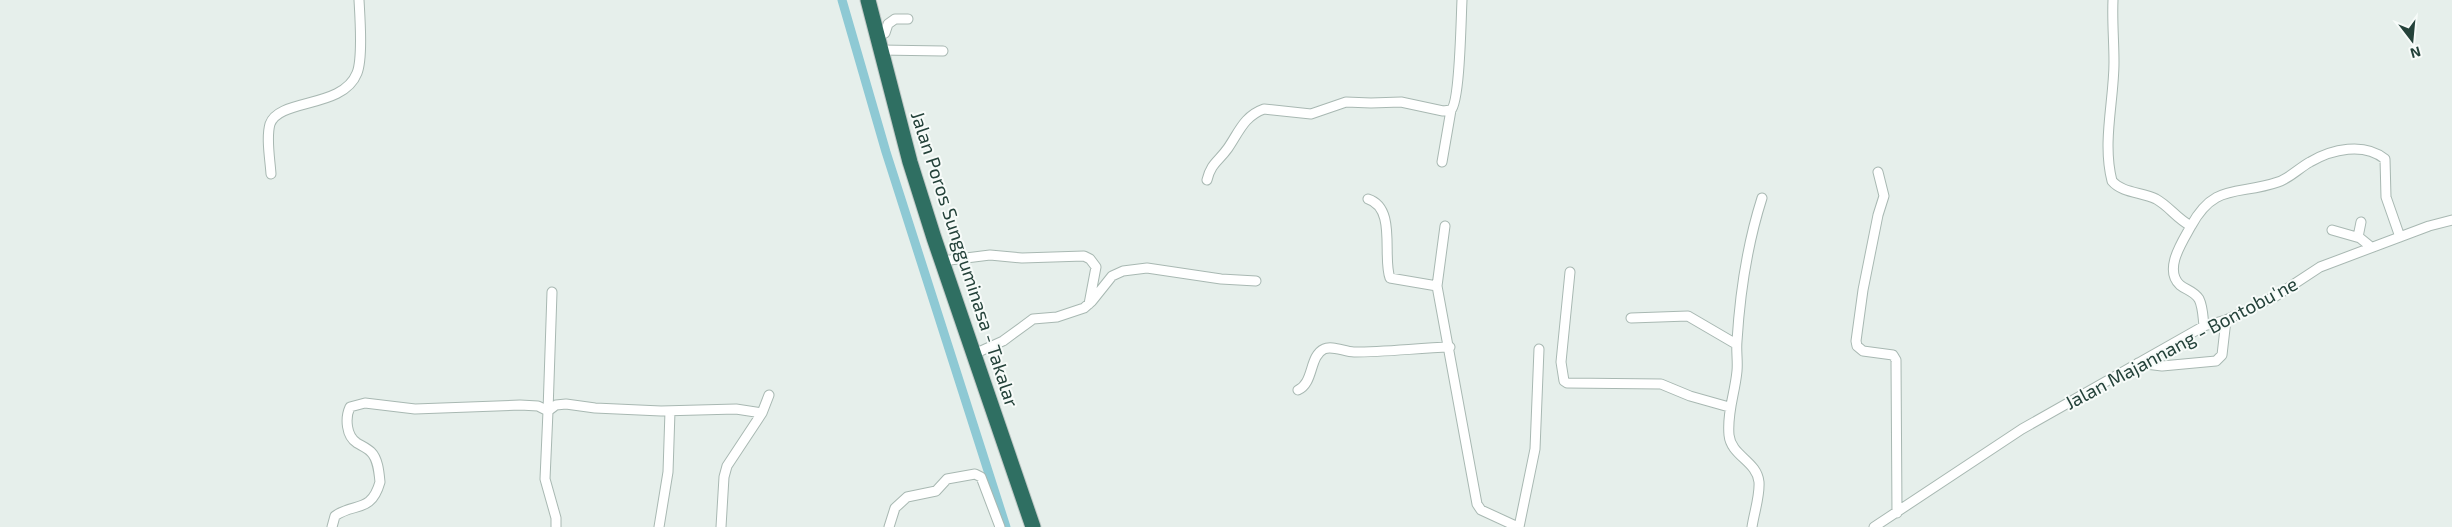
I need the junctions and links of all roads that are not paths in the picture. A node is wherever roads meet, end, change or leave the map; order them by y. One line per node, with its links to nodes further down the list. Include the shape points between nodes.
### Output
1 (359, 0): 11 (street, via 359,65 356,77 326,99 290,108 276,116 270,123)
2 (868, 0): 6 (highway, Jalan Poros Sungguminasa - Takalar)
3 (1462, 0): 8 (street, via 1458,86 1456,103)
4 (2113, 0): 18 (street, via 2114,63 2108,112 2112,180 2120,188 2157,199)
5 (908, 20): 6 (street, via 894,18)
6 (879, 43): 7 (street); 23 (highway, Jalan Poros Sungguminasa - Takalar, via 910,162)
7 (944, 51)
8 (1451, 110): 9 (street); 12 (street, via 1401,102 1346,102 1311,114 1256,111 1244,121 1228,148 1212,164)
9 (1442, 162)
10 (1878, 172): 43 (street, via 1884,196 1863,290 1856,341 1863,351 1892,355 1896,360)
11 (271, 174)
12 (1207, 180)
13 (1762, 198): 32 (street, via 1748,252)
14 (1368, 199): 26 (street, via 1377,203 1382,212 1390,278)
15 (2452, 220): 21 (street, Jalan Majannang - Bontobu'ne)
16 (2361, 222): 20 (street)
17 (1445, 226): 26 (street)
18 (2191, 226): 21 (street, via 2198,214 2218,196 2279,182 2311,162 2351,148 2370,151 2385,159 2386,197); 31 (street, via 2177,252 2174,273 2178,284 2199,300)
19 (2332, 230): 20 (street)
20 (2358, 237): 22 (street)
21 (2400, 237): 22 (street, Jalan Majannang - Bontobu'ne)
22 (2371, 247): 30 (street, Jalan Majannang - Bontobu'ne, via 2320,267 2276,296)
23 (942, 261): 28 (street, via 990,255 1022,258 1084,256 1090,258 1096,267); 35 (highway, Jalan Poros Sungguminasa - Takalar)
24 (1570, 272): 39 (street, via 1562,362 1567,383 1667,385 1690,396)
25 (1256, 281): 28 (street, via 1133,269 1112,276)
26 (1438, 286): 33 (street)
27 (552, 292): 40 (street)
28 (1089, 304): 35 (street, via 1057,317 1033,319 1003,341)
29 (1631, 318): 32 (street, via 1688,316)
30 (2226, 320): 31 (street, Jalan Majannang - Bontobu'ne); 36 (street, via 2222,355 2216,361 2162,366)
31 (2204, 326): 36 (street, Jalan Majannang - Bontobu'ne)
32 (1736, 344): 39 (street, via 1737,369)
33 (1450, 347): 37 (street, via 1351,352 1326,348 1315,361 1306,385); 51 (street, via 1477,504 1481,510)
34 (1539, 349): 51 (street, via 1533,462)
35 (974, 354): 50 (highway, Jalan Poros Sungguminasa - Takalar)
36 (2138, 363): 43 (street, Jalan Majannang - Bontobu'ne, via 2022,429)
37 (1298, 390)
38 (768, 395): 42 (street)
39 (1729, 407): 52 (street, via 1730,440 1753,467 1759,482)
40 (548, 411): 41 (street, via 556,405 566,404); 44 (street, via 538,406 520,405 415,409 365,403 350,407 347,427 353,440 371,451 380,482 369,502 359,508 339,512); 45 (street, via 545,479)
41 (670, 411): 42 (street, via 736,409); 46 (street, via 668,472)
42 (762, 413): 47 (street, via 727,466)
43 (1897, 513): 53 (street, Jalan Majannang - Bontobu'ne)
44 (332, 527)
45 (556, 527)
46 (659, 527)
47 (720, 527)
48 (889, 527): 49 (street, via 895,508 907,497 936,491 947,479 975,474 981,477)
49 (1000, 527)
50 (1033, 527)
51 (1519, 527)
52 (1752, 527)
53 (1874, 527)

